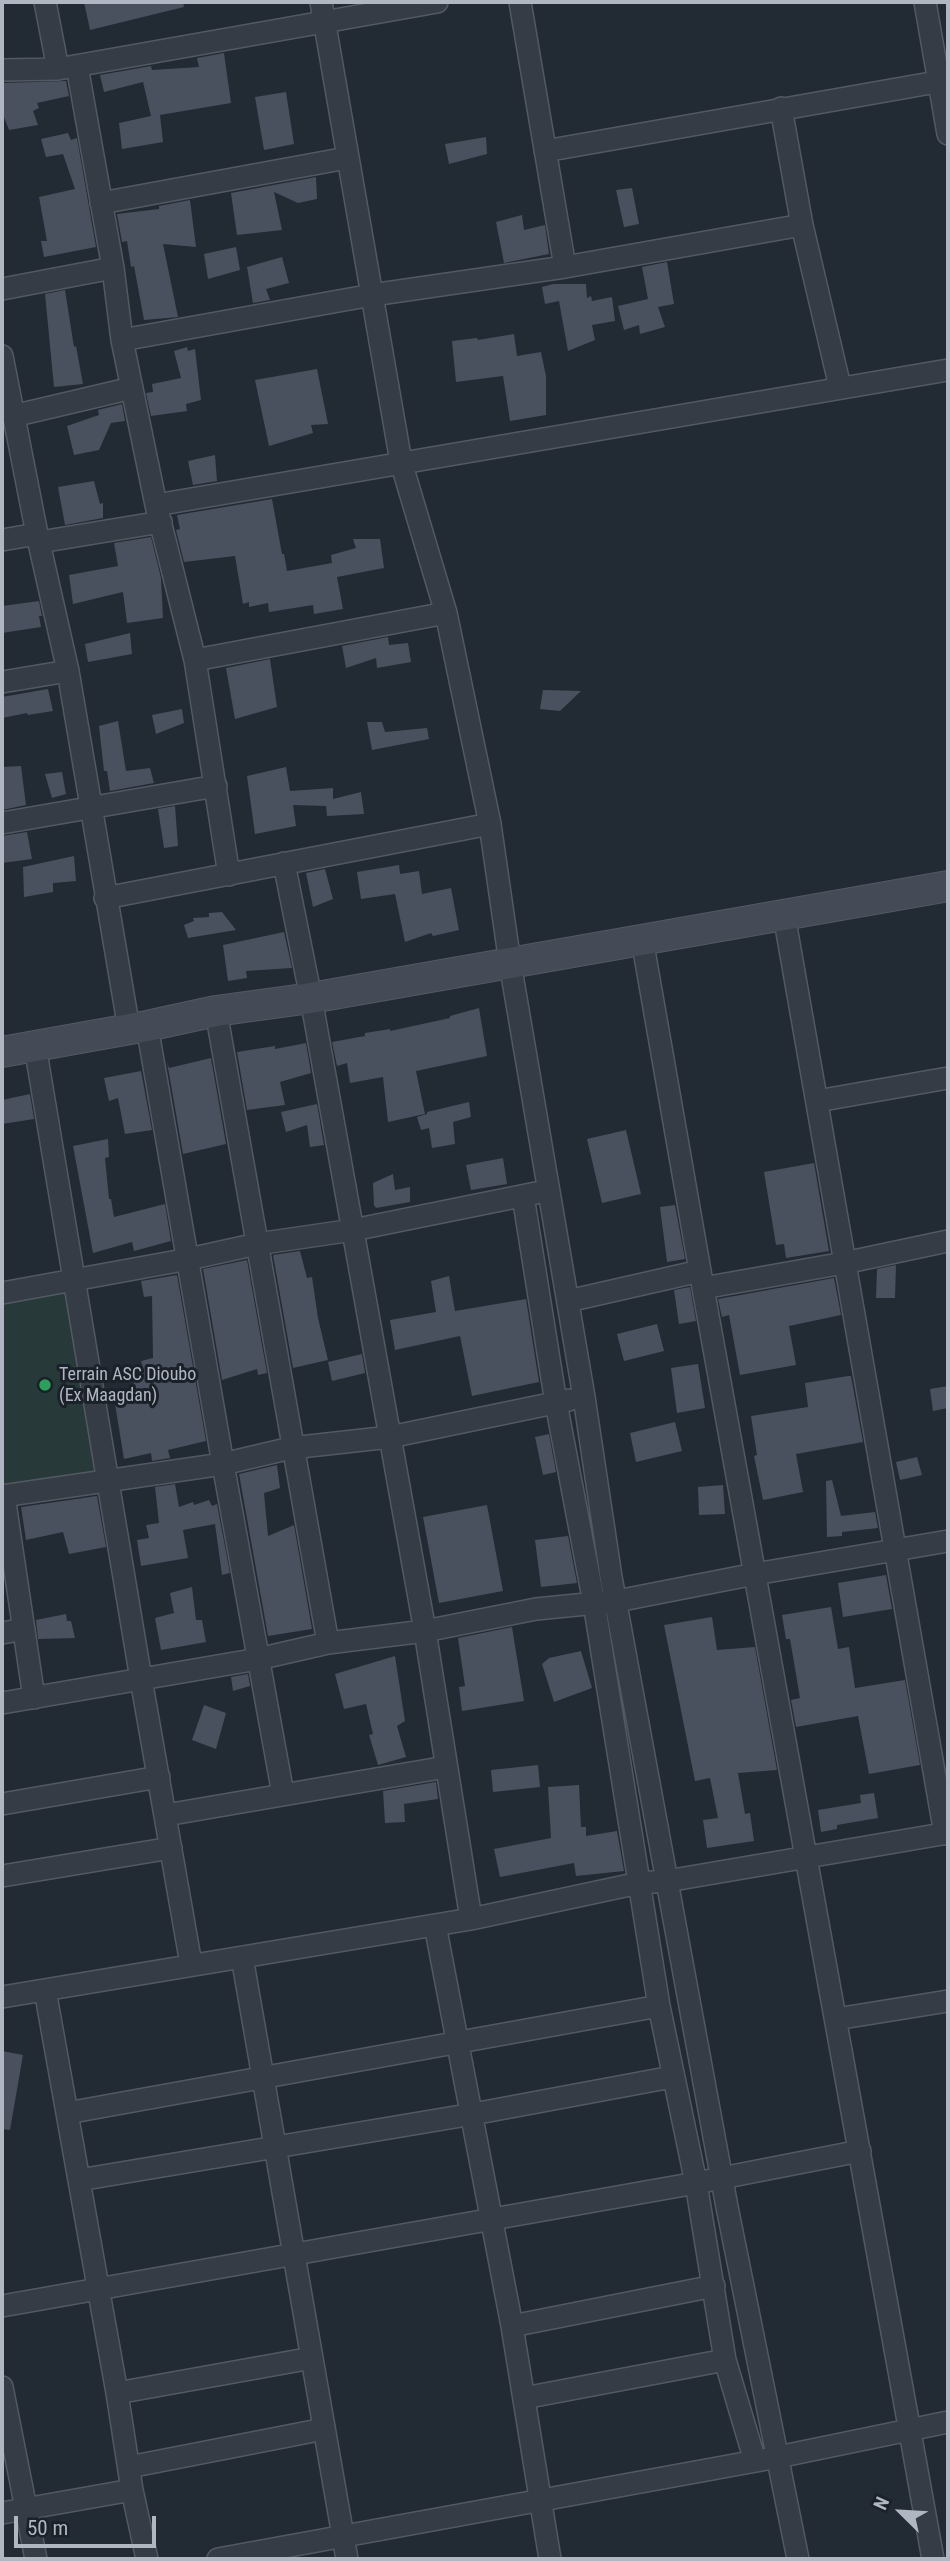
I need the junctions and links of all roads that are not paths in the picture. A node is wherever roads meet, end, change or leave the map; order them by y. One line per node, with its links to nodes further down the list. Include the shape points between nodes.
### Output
1 (45, 2): 6 (street)
2 (437, 2): 5 (street)
3 (520, 2): 11 (street)
4 (925, 2): 8 (street)
5 (323, 12): 6 (street); 12 (street)
6 (67, 68): 7 (street); 13 (street)
7 (2, 70)
8 (944, 81): 9 (street); 10 (street)
9 (781, 108): 11 (street); 14 (street)
10 (948, 134)
11 (545, 150): 15 (street)
12 (347, 159): 13 (street); 18 (street)
13 (102, 203): 16 (street)
14 (802, 225): 15 (street); 22 (street)
15 (565, 267): 18 (street)
16 (113, 268): 17 (street); 19 (street)
17 (2, 289)
18 (372, 295): 19 (street); 25 (street)
19 (122, 340): 23 (street)
20 (2, 356): 24 (street)
21 (948, 370): 22 (street)
22 (840, 387): 25 (street)
23 (132, 388): 24 (street); 26 (street)
24 (13, 416): 27 (street)
25 (401, 462): 26 (street); 29 (street)
26 (158, 514): 27 (street); 30 (street)
27 (38, 538): 28 (street); 31 (street)
28 (2, 540)
29 (446, 613): 30 (street); 36 (street)
30 (195, 660): 33 (street)
31 (68, 671): 32 (street); 34 (street)
32 (2, 682)
33 (216, 786): 34 (street); 38 (street)
34 (90, 809): 35 (street); 40 (street)
35 (2, 823)
36 (489, 824): 37 (street); 43 (street)
37 (284, 863): 38 (street); 44 (street)
38 (229, 875): 40 (street)
39 (948, 886): 41 (main road)
40 (105, 898): 46 (street)
41 (785, 915): 42 (main road); 50 (street)
42 (642, 939): 43 (main road); 59 (street)
43 (510, 963): 44 (main road); 51 (street)
44 (311, 998): 45 (main road); 53 (street)
45 (216, 1011): 46 (main road); 55 (street)
46 (138, 1028): 47 (main road); 56 (street)
47 (35, 1046): 48 (main road); 58 (street)
48 (2, 1052)
49 (948, 1079): 50 (street)
50 (817, 1101): 57 (street)
51 (549, 1191): 52 (street); 61 (street)
52 (523, 1196): 53 (street); 63 (street)
53 (354, 1230): 55 (street); 64 (street)
54 (948, 1241): 57 (street)
55 (257, 1244): 56 (street); 65 (street)
56 (188, 1259): 58 (street); 66 (street)
57 (844, 1263): 59 (street); 70 (street)
58 (75, 1280): 60 (street); 67 (street)
59 (701, 1280): 61 (street); 72 (street)
60 (2, 1293)
61 (568, 1301): 62 (street)
62 (584, 1397): 63 (street); 73 (street)
63 (556, 1403): 64 (street); 74 (street)
64 (390, 1437): 65 (street); 76 (street)
65 (291, 1448): 66 (street); 78 (street)
66 (223, 1464): 67 (street); 79 (street)
67 (108, 1481): 68 (street); 80 (street)
68 (3, 1496): 71 (street)
69 (948, 1541): 70 (street)
70 (894, 1550): 72 (street); 88 (street)
71 (7, 1557): 75 (street)
72 (755, 1574): 73 (street); 90 (street)
73 (617, 1601): 74 (street); 92 (street)
74 (594, 1603): 76 (street, via 499,1615); 93 (street)
75 (24, 1629): 77 (street); 81 (street)
76 (425, 1631): 78 (street); 83 (street)
77 (2, 1633)
78 (328, 1643): 79 (street)
79 (258, 1659): 80 (street); 85 (street)
80 (141, 1679): 81 (street); 84 (street)
81 (34, 1698): 82 (street)
82 (2, 1703)
83 (446, 1767): 85 (street); 94 (street)
84 (159, 1777): 86 (street); 87 (street)
85 (283, 1794): 87 (street)
86 (2, 1804)
87 (166, 1815): 89 (street)
88 (946, 1834): 90 (street)
89 (171, 1848): 91 (street); 97 (street)
90 (807, 1857): 92 (street); 102 (street)
91 (2, 1876)
92 (667, 1881): 93 (street); 110 (street)
93 (639, 1883): 94 (street); 101 (street)
94 (471, 1919): 95 (street)
95 (435, 1925): 96 (street); 103 (street)
96 (242, 1957): 97 (street); 105 (street)
97 (191, 1964): 98 (street)
98 (45, 1990): 99 (street); 106 (street)
99 (2, 1997)
100 (948, 2001): 102 (street)
101 (659, 2006): 103 (street); 104 (street)
102 (836, 2019): 109 (street)
103 (457, 2044): 105 (street); 107 (street)
104 (672, 2077): 107 (street); 112 (street)
105 (264, 2078): 106 (street); 108 (street)
106 (67, 2113): 111 (street)
107 (473, 2114): 108 (street); 113 (street)
108 (276, 2146): 111 (street); 114 (street)
109 (860, 2151): 110 (street); 126 (street)
110 (721, 2176): 112 (street); 127 (street)
111 (79, 2180): 116 (street)
112 (696, 2183): 113 (street); 115 (street)
113 (490, 2218): 114 (street); 118 (street)
114 (294, 2253): 116 (street); 119 (street)
115 (714, 2286): 118 (street); 120 (street)
116 (99, 2288): 117 (street); 122 (street)
117 (2, 2306)
118 (512, 2326): 123 (street)
119 (312, 2358): 122 (street); 125 (street)
120 (725, 2360): 123 (street); 128 (street)
121 (2, 2387): 132 (street)
122 (117, 2393): 129 (street)
123 (524, 2398): 131 (street)
124 (948, 2422): 126 (street)
125 (324, 2428): 129 (street); 134 (street)
126 (910, 2429): 127 (street); 141 (street)
127 (778, 2457): 128 (street); 140 (street)
128 (755, 2461): 131 (street)
129 (129, 2467): 130 (street)
130 (132, 2490): 132 (street); 136 (street)
131 (540, 2499): 134 (street); 139 (street)
132 (26, 2509): 133 (street); 135 (street)
133 (2, 2513)
134 (343, 2536): 137 (street); 138 (street)
135 (36, 2559)
136 (147, 2559)
137 (218, 2559)
138 (347, 2559)
139 (550, 2559)
140 (798, 2559)
141 (933, 2559)

